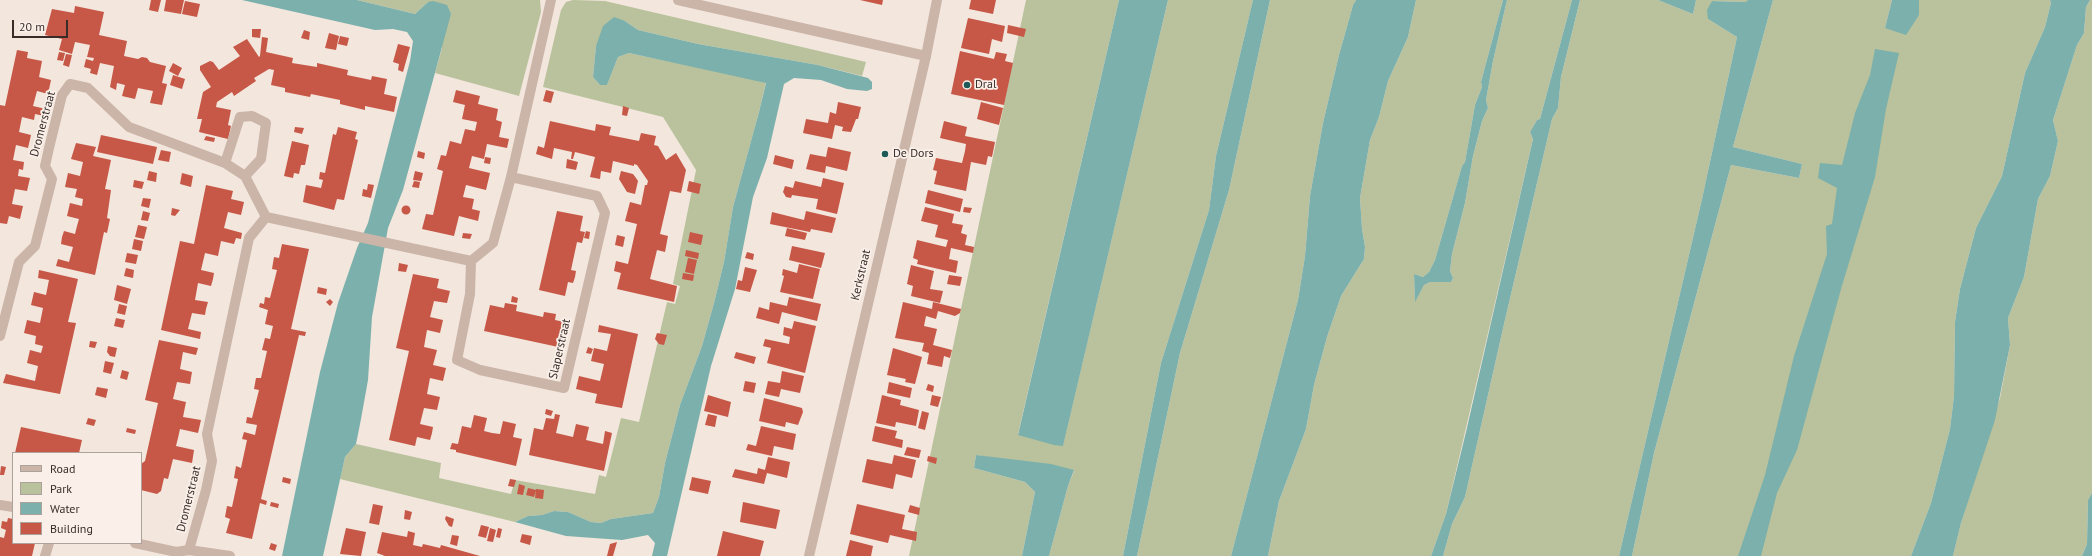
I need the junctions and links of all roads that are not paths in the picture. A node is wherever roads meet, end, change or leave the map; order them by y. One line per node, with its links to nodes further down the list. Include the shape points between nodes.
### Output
1 (551, 0): 7 (street)
2 (678, 0): 4 (street)
3 (937, 0): 4 (street, Kerkstraat)
4 (926, 56): 18 (street, Kerkstraat)
5 (225, 163): 6 (street, Dromerstraat); 6 (street, via 240,117 252,116 266,123 260,159); 10 (street, Dromerstraat, via 129,127 88,88 70,84 62,95 45,166 52,179 35,246 19,262)
6 (245, 176): 8 (street, Dromerstraat)
7 (512, 177): 9 (street, via 493,243); 9 (street, Slaperstraat, via 597,196 605,213 564,388 480,370 457,360 470,294)
8 (266, 217): 9 (street); 15 (street, Dromerstraat, via 249,238 245,253 207,434 212,462)
9 (471, 261)
10 (0, 336)
11 (0, 505): 12 (street)
12 (12, 507)
13 (49, 544): 16 (street)
14 (140, 544): 15 (street, Dromerstraat, via 176,552)
15 (189, 550): 17 (street)
16 (45, 556)
17 (230, 556)
18 (809, 556)

